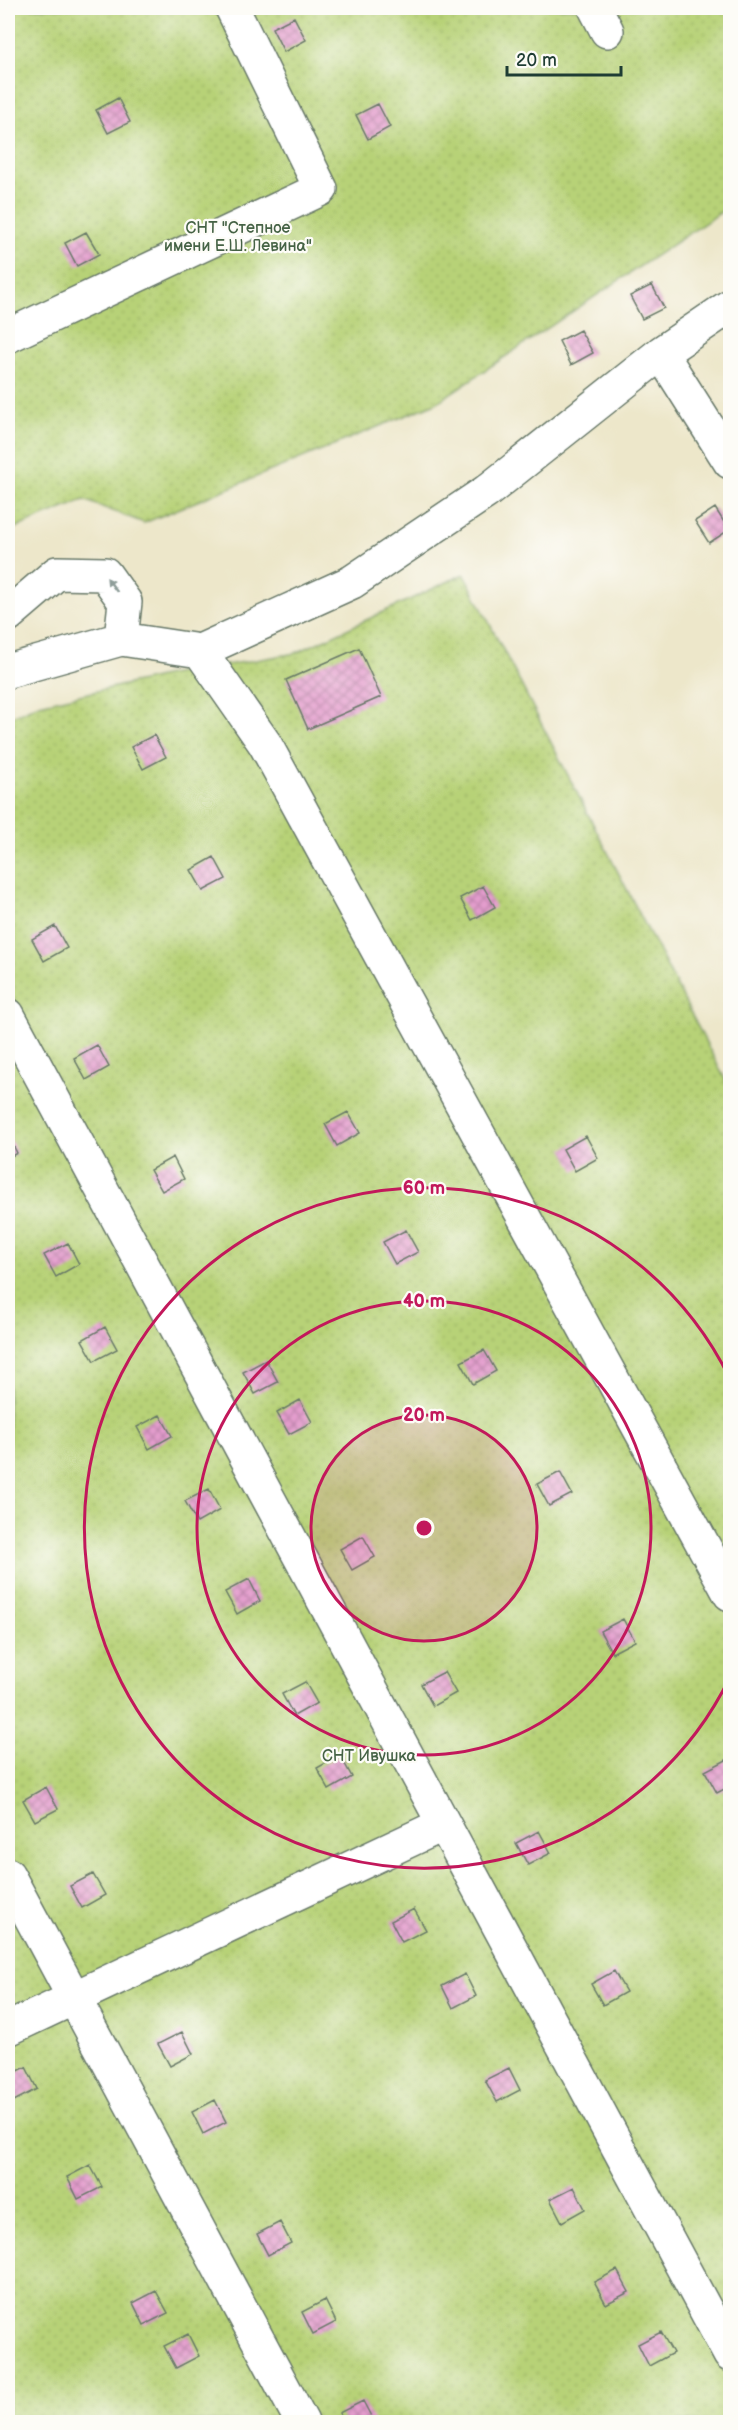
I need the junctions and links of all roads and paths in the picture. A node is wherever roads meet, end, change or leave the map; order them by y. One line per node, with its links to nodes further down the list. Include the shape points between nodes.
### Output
1 (232, 8): 3 (street, via 321,189)
2 (730, 306): 4 (street)
3 (8, 336)
4 (661, 353): 5 (street); 8 (street, via 486,492 352,582)
5 (730, 462)
6 (8, 615): 7 (street, one-way to 6, via 125,602 105,574 57,573)
7 (121, 639): 8 (street); 9 (street)
8 (200, 651): 11 (street, via 265,744)
9 (8, 671)
10 (8, 1015): 12 (street)
11 (730, 1594)
12 (444, 1824): 14 (street); 16 (street)
13 (8, 1875): 14 (street)
14 (74, 1998): 15 (street); 17 (street)
15 (8, 2029)
16 (730, 2355)
17 (302, 2422)

